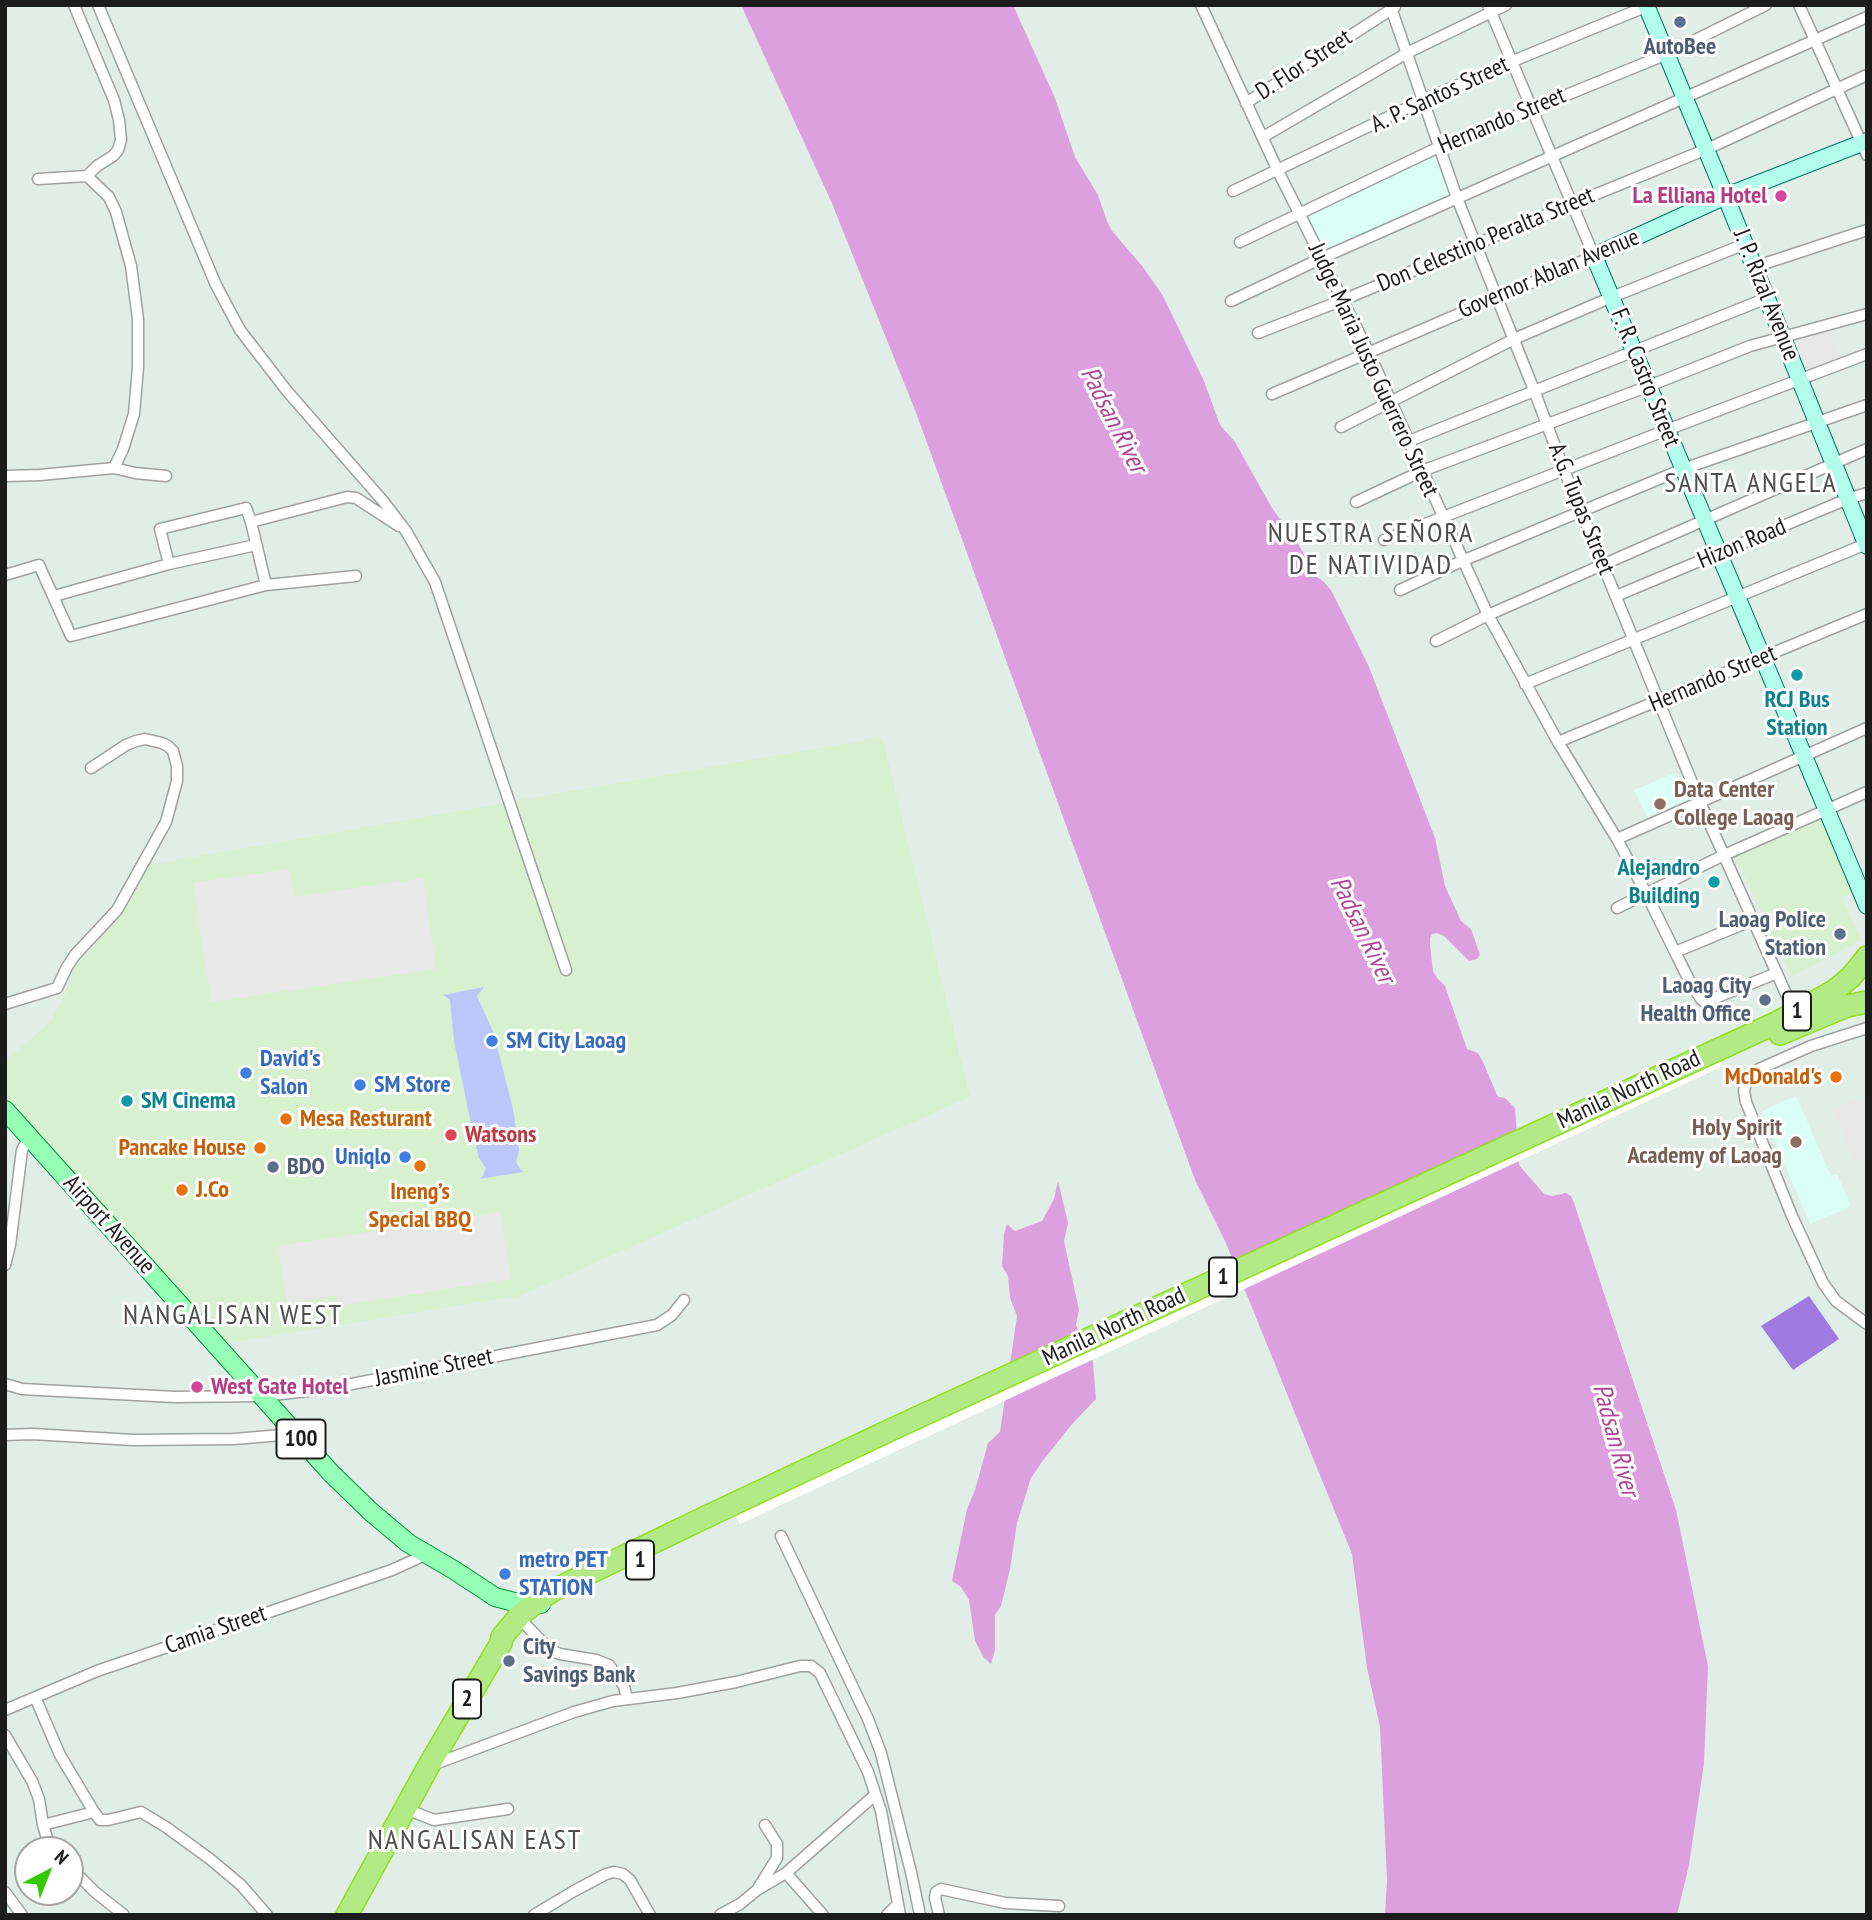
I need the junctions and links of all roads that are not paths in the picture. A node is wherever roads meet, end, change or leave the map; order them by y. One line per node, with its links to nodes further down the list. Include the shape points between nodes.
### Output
1 (74, 5): 27 (street, via 114,100 121,140 113,156)
2 (98, 5): 79 (street, via 216,285 240,330)
3 (1200, 5): 19 (street, Judge Maria Justo Guerrero Street)
4 (1506, 5): 9 (street)
5 (1766, 5): 13 (street, Hernando Street)
6 (1799, 5): 11 (street)
7 (1393, 6): 12 (street, A.G. Tupas Street); 19 (street, D. Flor Street)
8 (1648, 6): 13 (main road, J. P. Rizal Avenue); 14 (street, A. P. Santos Street)
9 (1490, 9): 12 (street); 14 (street, F. R. Castro Street)
10 (1867, 17): 11 (street)
11 (1815, 40): 16 (street); 17 (street)
12 (1407, 53): 18 (street, A.G. Tupas Street); 21 (street)
13 (1667, 54): 17 (main road, J. P. Rizal Avenue); 20 (street, Hernando Street)
14 (1513, 61): 18 (street, A. P. Santos Street); 20 (street, F. R. Castro Street)
15 (1867, 75): 16 (street, Don Celestino Peralta Street)
16 (1837, 88): 22 (street); 24 (street, Don Celestino Peralta Street)
17 (1685, 96): 24 (main road, J. P. Rizal Avenue); 25 (street)
18 (1424, 100): 23 (street, A.G. Tupas Street); 26 (street, A. P. Santos Street)
19 (1246, 103): 21 (street, Judge Maria Justo Guerrero Street)
20 (1532, 108): 23 (street, Hernando Street); 25 (street, F. R. Castro Street)
21 (1263, 137): 26 (street, Judge Maria Justo Guerrero Street)
22 (1865, 146): 30 (main road, Governor Ablan Avenue)
23 (1439, 147): 31 (street, A.G. Tupas Street); 33 (street, Hernando Street)
24 (1707, 149): 30 (main road, J. P. Rizal Avenue); 32 (street, Don Celestino Peralta Street)
25 (1552, 158): 31 (street); 32 (street, F. R. Castro Street)
26 (1278, 171): 29 (street, A. P. Santos Street); 33 (street, Judge Maria Justo Guerrero Street)
27 (87, 176): 28 (street); 66 (street, via 117,212 138,319 134,414)
28 (38, 179)
29 (1233, 191)
30 (1726, 196): 36 (main road, J. P. Rizal Avenue); 38 (main road, Governor Ablan Avenue)
31 (1457, 198): 37 (street, A.G. Tupas Street); 39 (street)
32 (1572, 204): 37 (street, Don Celestino Peralta Street); 38 (street, F. R. Castro Street)
33 (1300, 215): 35 (street, Hernando Street); 39 (street, Judge Maria Justo Guerrero Street)
34 (1867, 230): 40 (street)
35 (1240, 242)
36 (1745, 244): 40 (main road, J. P. Rizal Avenue); 41 (street)
37 (1475, 246): 42 (street, A.G. Tupas Street); 44 (street, Don Celestino Peralta Street)
38 (1594, 256): 41 (main road, F. R. Castro Street); 42 (street, Governor Ablan Avenue)
39 (1322, 258): 44 (street, Judge Maria Justo Guerrero Street); 45 (street)
40 (1754, 267): 43 (main road, J. P. Rizal Avenue)
41 (1612, 297): 49 (street); 50 (main road, F. R. Castro Street)
42 (1496, 298): 49 (street, A.G. Tupas Street); 51 (street, Governor Ablan Avenue)
43 (1767, 298): 48 (main road, J. P. Rizal Avenue); 50 (street)
44 (1343, 300): 47 (street, Don Celestino Peralta Street); 51 (street, Judge Maria Justo Guerrero Street)
45 (1231, 302)
46 (1867, 314): 48 (street)
47 (1258, 333)
48 (1782, 336): 53 (main road, J. P. Rizal Avenue); 54 (street)
49 (1514, 340): 55 (street, A.G. Tupas Street); 57 (street)
50 (1634, 350): 54 (main road, F. R. Castro Street); 55 (street)
51 (1368, 351): 56 (street, Governor Ablan Avenue); 57 (street, Judge Maria Justo Guerrero Street)
52 (1867, 354): 53 (street)
53 (1800, 379): 59 (main road, J. P. Rizal Avenue); 62 (street)
54 (1649, 386): 60 (street); 62 (main road, F. R. Castro Street)
55 (1534, 390): 60 (street, A.G. Tupas Street); 63 (street)
56 (1272, 394)
57 (1390, 402): 61 (street); 63 (street, Judge Maria Justo Guerrero Street)
58 (1867, 405): 59 (street)
59 (1817, 422): 65 (main road, J. P. Rizal Avenue); 67 (street)
60 (1547, 423): 68 (street, A.G. Tupas Street); 69 (street)
61 (1341, 427)
62 (1667, 430): 67 (main road, F. R. Castro Street); 68 (street)
63 (1409, 441): 69 (street, Judge Maria Justo Guerrero Street)
64 (1867, 449): 65 (street)
65 (1833, 464): 73 (main road, J. P. Rizal Avenue); 78 (street)
66 (114, 468): 70 (street); 71 (street)
67 (1682, 469): 75 (street); 78 (main road, F. R. Castro Street)
68 (1564, 470): 75 (street, A.G. Tupas Street); 76 (street)
69 (1422, 471): 74 (street); 76 (street, Judge Maria Justo Guerrero Street)
70 (5, 476)
71 (166, 476)
72 (1867, 493): 73 (street, Hizon Road)
73 (1848, 499): 82 (main road, J. P. Rizal Avenue); 83 (street, Hizon Road)
74 (1356, 502)
75 (1581, 511): 84 (street); 86 (street, A.G. Tupas Street)
76 (1442, 517): 80 (street); 84 (street, Judge Maria Justo Guerrero Street)
77 (251, 522): 79 (street, via 347,497 356,498); 81 (street); 85 (street, via 246,508 160,529)
78 (1704, 522): 83 (main road, F. R. Castro Street); 86 (street)
79 (406, 531): 117 (street, via 435,582)
80 (1384, 540)
81 (256, 545): 85 (street); 89 (street)
82 (1866, 545): 93 (street)
83 (1718, 554): 92 (street, Hizon Road); 93 (main road, F. R. Castro Street)
84 (1462, 561): 90 (street); 95 (street, Judge Maria Justo Guerrero Street)
85 (169, 564): 91 (street)
86 (1603, 564): 92 (street, A.G. Tupas Street); 95 (street)
87 (5, 575): 91 (street, via 39,565)
88 (356, 576): 89 (street)
89 (266, 585): 91 (street, via 71,636)
90 (1400, 590)
91 (54, 596)
92 (1616, 596): 96 (street, A.G. Tupas Street)
93 (1736, 596): 96 (street); 98 (main road, F. R. Castro Street)
94 (1867, 614): 98 (street, Hernando Street)
95 (1488, 615): 97 (street); 99 (street, Judge Maria Justo Guerrero Street)
96 (1633, 638): 99 (street); 100 (street, A.G. Tupas Street)
97 (1436, 641)
98 (1763, 658): 100 (street, Hernando Street); 103 (main road, F. R. Castro Street)
99 (1525, 684): 102 (street, Judge Maria Justo Guerrero Street)
100 (1659, 702): 102 (street, Hernando Street); 106 (street, A.G. Tupas Street)
101 (1867, 728): 103 (street)
102 (1558, 742): 108 (street, Judge Maria Justo Guerrero Street)
103 (1805, 756): 106 (street); 107 (main road, F. R. Castro Street)
104 (91, 768): 120 (street, via 136,741 145,739 168,747 177,766 177,781 166,822 117,910 75,955 57,988)
105 (1867, 792): 107 (street)
106 (1700, 802): 108 (street); 109 (street, A.G. Tupas Street)
107 (1827, 809): 109 (street); 110 (main road, F. R. Castro Street)
108 (1617, 839): 111 (street, Judge Maria Justo Guerrero Street)
109 (1724, 855): 111 (street); 114 (street, A.G. Tupas Street)
110 (1860, 870): 112 (main road, F. R. Castro Street)
111 (1646, 893): 113 (street); 115 (street, Judge Maria Justo Guerrero Street)
112 (1867, 906)
113 (1618, 908)
114 (1753, 920): 115 (street); 118 (street, A.G. Tupas Street)
115 (1675, 952): 118 (street, Judge Maria Justo Guerrero Street, via 1705,1002)
116 (1867, 957): 125 (highway, Manila North Road / 1, via 1834,991)
117 (566, 970)
118 (1777, 973): 121 (street, A.G. Tupas Street)
119 (1867, 1002): 125 (highway, Manila North Road / 1)
120 (5, 1004)
121 (1791, 1005)
122 (1802, 1027): 124 (street)
123 (1867, 1028): 124 (street)
124 (1811, 1046): 130 (street, via 1759,1069 1746,1083 1746,1102 1823,1283 1836,1301)
125 (1718, 1055): 138 (highway, Manila North Road / 1, via 733,1511)
126 (5, 1110): 127 (main road, Airport Avenue / 100)
127 (29, 1137): 128 (street, via 22,1150); 132 (main road, Airport Avenue / 100)
128 (5, 1265)
129 (684, 1300): 132 (street, Jasmine Street, via 657,1325 326,1389)
130 (1867, 1324)
131 (5, 1384): 132 (street, Jasmine Street, via 161,1396)
132 (263, 1396): 133 (main road, Airport Avenue / 100)
133 (295, 1432): 134 (street, via 234,1440); 136 (main road, Airport Avenue / 100, via 370,1511)
134 (5, 1435)
135 (781, 1536): 166 (street, via 881,1753)
136 (428, 1554): 137 (main road, Airport Avenue / 100, via 482,1582); 139 (street, Camia Street)
137 (493, 1594): 138 (main road, Airport Avenue / 100); 138 (main road, via 501,1610)
138 (523, 1619): 140 (street, via 550,1650 609,1665); 143 (highway, 2)
139 (35, 1697): 141 (street, Camia Street); 147 (street, via 60,1755)
140 (627, 1699): 143 (street, via 574,1712); 144 (street, via 811,1666 820,1673)
141 (5, 1710)
142 (5, 1735): 148 (street, via 32,1781)
143 (428, 1767): 145 (highway, 2)
144 (876, 1795): 151 (street); 156 (street)
145 (406, 1809): 146 (street, via 434,1820); 160 (highway, 2)
146 (508, 1809)
147 (94, 1812): 148 (street); 159 (street, via 100,1820 108,1820 141,1812 210,1858)
148 (43, 1825): 150 (street)
149 (765, 1825): 153 (street, via 777,1844 777,1858)
150 (46, 1836)
151 (786, 1873): 153 (street); 164 (street)
152 (84, 1881): 158 (street)
153 (757, 1890): 163 (street)
154 (5, 1892): 157 (street)
155 (1059, 1906): 167 (street, via 1005,1903 941,1889 935,1898)
156 (899, 1910): 165 (street)
157 (22, 1915)
158 (124, 1915)
159 (267, 1915)
160 (347, 1915)
161 (534, 1915): 162 (street, via 614,1872 629,1880)
162 (650, 1915)
163 (720, 1915)
164 (823, 1915)
165 (887, 1915)
166 (920, 1915)
167 (939, 1915)

